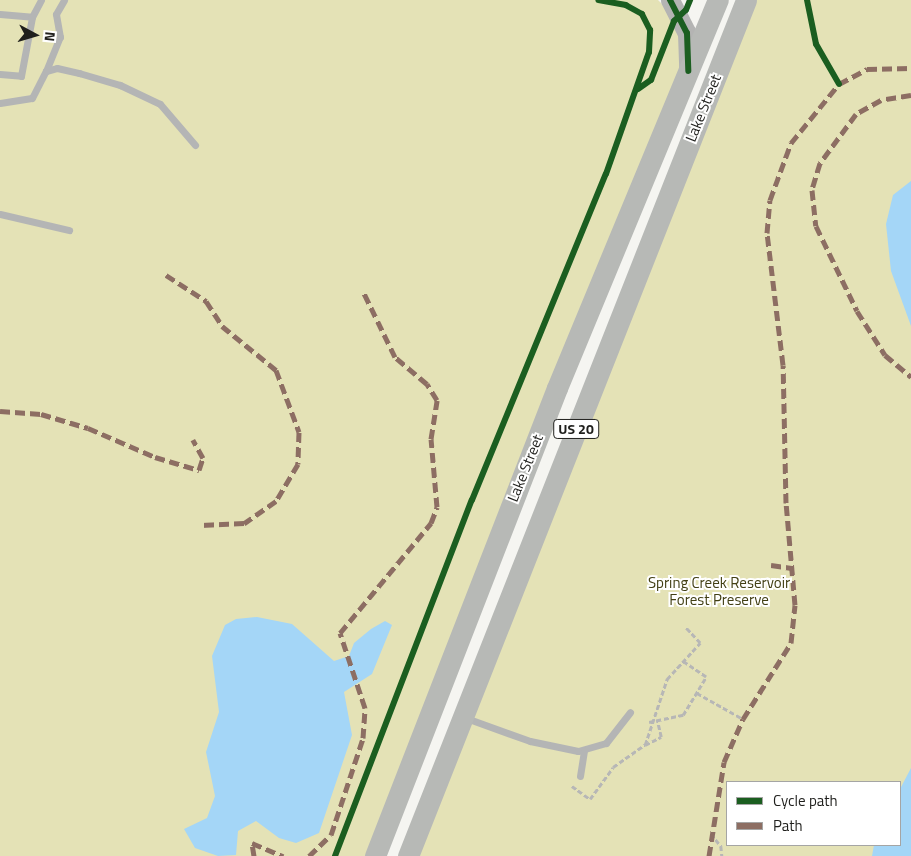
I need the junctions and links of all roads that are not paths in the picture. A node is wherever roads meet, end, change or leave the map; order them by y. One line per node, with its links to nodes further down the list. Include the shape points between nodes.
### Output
1 (41, 0): 7 (lane)
2 (64, 0): 8 (lane, via 56,14 60,37)
3 (670, 0): 9 (street, via 687,33)
4 (718, 0): 9 (main road, Lake Street / US 20)
5 (744, 1): 17 (main road, Lake Street / US 20)
6 (0, 14): 7 (lane)
7 (32, 17): 10 (lane, via 20,76)
8 (46, 71): 11 (lane, via 32,98); 12 (lane, via 56,68 79,73 160,104)
9 (688, 71): 15 (main road, Lake Street / US 20, via 557,388)
10 (0, 74)
11 (0, 103)
12 (195, 145)
13 (0, 214): 14 (lane)
14 (69, 230)
15 (433, 705): 17 (main road); 20 (main road, Lake Street / US 20)
16 (630, 712): 18 (lane, via 617,735)
17 (462, 716): 18 (lane, via 547,746); 21 (main road, Lake Street / US 20)
18 (584, 750): 19 (lane)
19 (580, 776)
20 (375, 856)
21 (408, 856)

